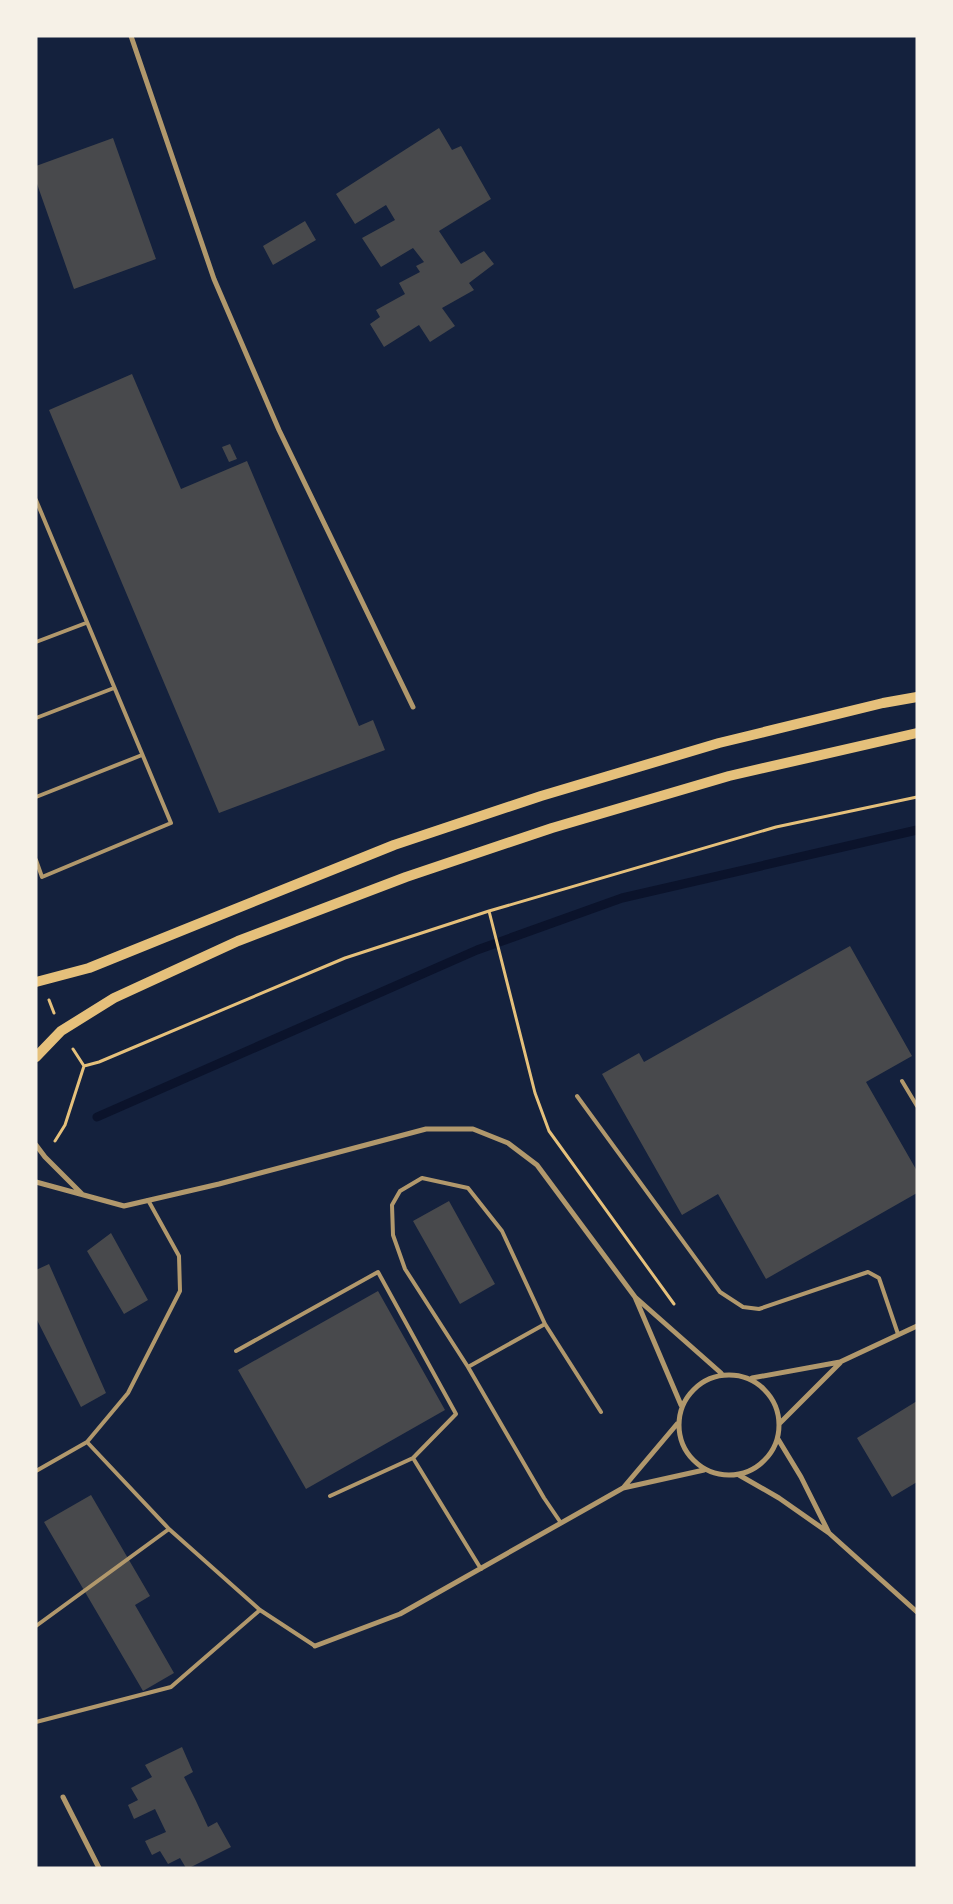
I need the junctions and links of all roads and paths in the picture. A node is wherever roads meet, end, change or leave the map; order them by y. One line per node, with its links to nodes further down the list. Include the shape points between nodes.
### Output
1 (131, 36): 7 (street, via 214,279 279,430)
2 (36, 500): 3 (lane)
3 (86, 623): 4 (lane); 5 (lane)
4 (36, 642)
5 (114, 688): 8 (lane); 10 (lane)
6 (917, 697): 15 (main road, via 719,743 541,796 394,845 88,968)
7 (413, 707)
8 (36, 718)
9 (917, 733): 16 (main road, via 729,776 552,828 406,877 238,942 114,998)
10 (142, 755): 11 (lane); 13 (lane, via 171,823 42,877)
11 (36, 797)
12 (917, 797): 14 (path, via 776,828)
13 (36, 860)
14 (489, 911): 18 (path, via 345,958); 30 (path, via 535,1093 549,1131 682,1316)
15 (39, 982): 16 (path)
16 (61, 1030): 17 (main road); 18 (path)
17 (36, 1056)
18 (84, 1066): 23 (path, via 65,1124)
19 (902, 1082): 21 (lane)
20 (577, 1096): 31 (lane, via 720,1292 743,1307 759,1309 868,1272 880,1278)
21 (917, 1106)
22 (36, 1146): 23 (street)
23 (45, 1158): 25 (street)
24 (36, 1182): 25 (street)
25 (82, 1195): 26 (street, via 124,1206)
26 (148, 1200): 27 (street, via 426,1129 473,1130 508,1143 537,1165); 42 (lane, via 179,1256 180,1291 128,1393)
27 (634, 1297): 30 (street); 37 (street)
28 (545, 1324): 34 (lane); 34 (lane, via 502,1231 468,1188 422,1178 400,1191 392,1205 394,1235 405,1269); 38 (lane)
29 (917, 1326): 31 (street)
30 (674, 1333): 35 (street)
31 (898, 1334): 33 (street)
32 (236, 1351): 43 (lane, via 378,1272 456,1414)
33 (840, 1362): 36 (street); 39 (street)
34 (468, 1367): 49 (lane)
35 (721, 1373): 36 (street); 37 (street, via 697,1384)
36 (752, 1378): 39 (street, via 772,1396)
37 (681, 1405): 40 (street)
38 (601, 1412)
39 (780, 1423): 41 (street)
40 (677, 1424): 44 (street, via 684,1451); 47 (street)
41 (778, 1440): 46 (street, via 764,1463); 51 (street)
42 (87, 1442): 45 (lane); 50 (lane)
43 (413, 1458): 48 (lane); 52 (lane)
44 (704, 1470): 46 (street); 47 (street)
45 (36, 1471)
46 (739, 1475): 51 (street)
47 (623, 1488): 49 (street)
48 (330, 1496)
49 (561, 1523): 52 (street)
50 (169, 1529): 53 (lane); 55 (lane)
51 (829, 1533): 54 (street)
52 (481, 1569): 56 (street, via 400,1614)
53 (260, 1610): 56 (lane); 57 (lane, via 171,1687)
54 (917, 1612)
55 (36, 1626)
56 (315, 1646)
57 (36, 1722)
58 (63, 1797): 59 (street)
59 (99, 1868)

